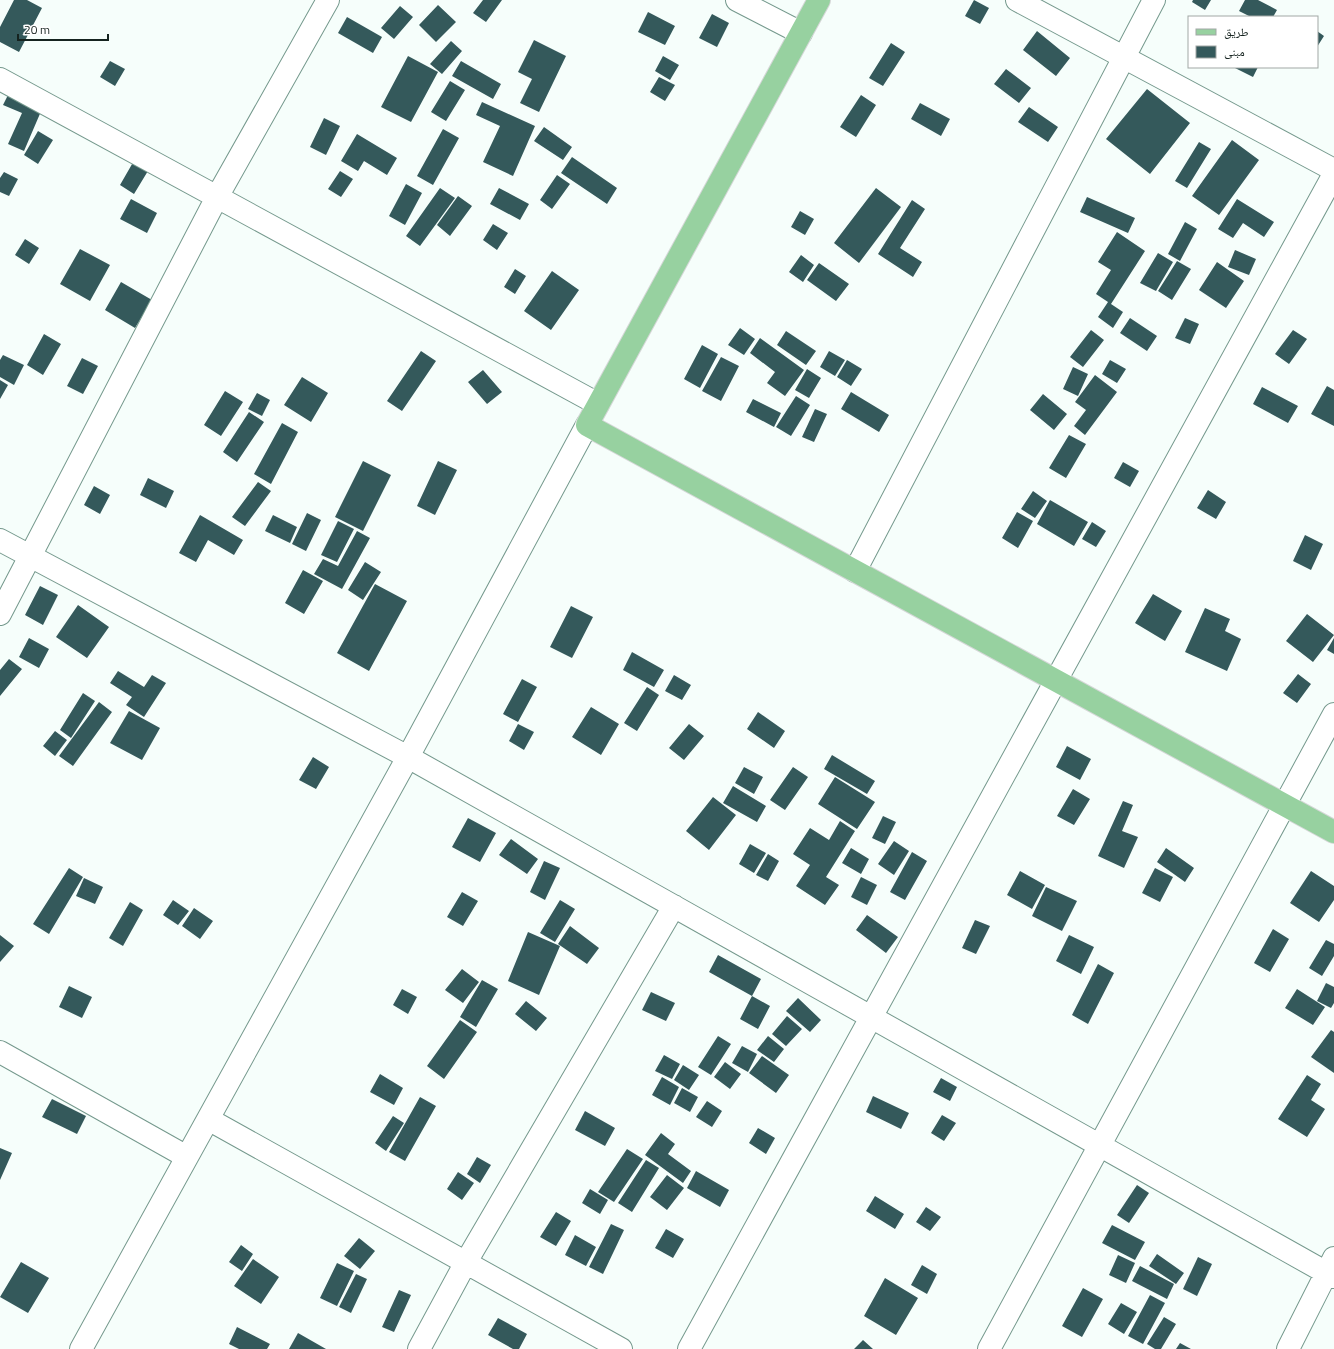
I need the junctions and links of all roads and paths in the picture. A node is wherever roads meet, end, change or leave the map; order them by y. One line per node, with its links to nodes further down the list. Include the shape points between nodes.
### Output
1 (328, 0): 11 (street)
2 (737, 0): 6 (street)
3 (818, 0): 6 (main road)
4 (1017, 0): 7 (street)
5 (1154, 0): 7 (street)
6 (801, 33): 12 (main road)
7 (1124, 57): 9 (street); 16 (street)
8 (0, 79): 11 (street)
9 (1334, 170)
10 (1334, 174): 18 (street)
11 (217, 197): 12 (street); 15 (street)
12 (598, 404): 13 (main road)
13 (587, 425): 16 (main road); 20 (street)
14 (0, 540): 15 (street)
15 (31, 556): 17 (street); 20 (street)
16 (855, 571): 18 (main road)
17 (0, 614)
18 (1056, 680): 21 (main road); 24 (street)
19 (1334, 714): 21 (street)
20 (408, 757): 23 (street); 26 (street)
21 (1285, 805): 22 (main road); 27 (street)
22 (1334, 832)
23 (674, 906): 24 (street); 29 (street)
24 (871, 1017): 27 (street); 34 (street)
25 (0, 1052): 28 (street)
26 (208, 1118): 28 (street); 29 (street)
27 (1099, 1146): 30 (street); 35 (street)
28 (187, 1157): 31 (street)
29 (466, 1262): 32 (street); 33 (street)
30 (1331, 1269): 36 (street)
31 (81, 1349)
32 (419, 1349)
33 (621, 1349)
34 (689, 1349)
35 (989, 1349)
36 (1288, 1349)

